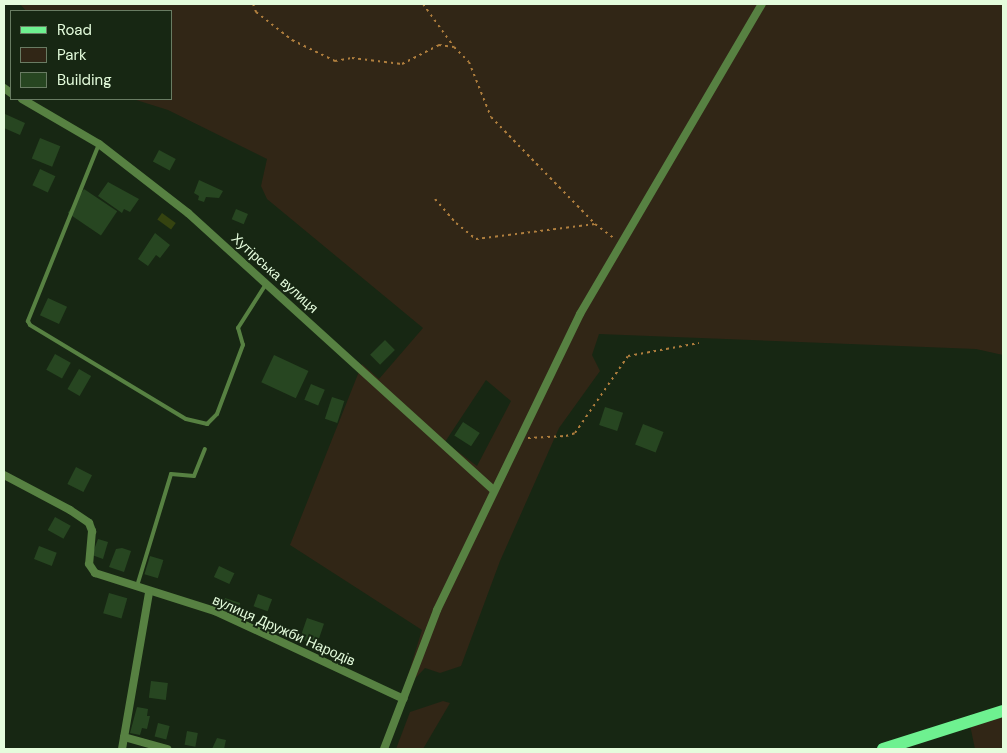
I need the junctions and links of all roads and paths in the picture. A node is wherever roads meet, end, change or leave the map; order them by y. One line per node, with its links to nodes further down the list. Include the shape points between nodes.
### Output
1 (253, 4): 4 (path, via 256,12 292,40 335,61 352,58 402,64 439,45)
2 (424, 4): 4 (path)
3 (762, 4): 9 (street)
4 (454, 47): 8 (path, via 469,62 491,117)
5 (24, 100): 6 (street, Хутірська вулиця)
6 (99, 144): 10 (street, Хутірська вулиця, via 188,213); 10 (lane, via 28,321 30,325 186,419 207,424 217,414 243,345 238,328)
7 (435, 199): 8 (path, via 456,224 476,239)
8 (595, 224): 9 (path)
9 (620, 244): 12 (street, via 580,314)
10 (268, 282): 15 (street, Хутірська вулиця)
11 (699, 343): 12 (path, via 628,356 575,433)
12 (518, 439): 15 (street)
13 (205, 449): 16 (lane, via 194,476 172,474)
14 (4, 475): 16 (street, вулиця Дружби Народів, via 84,518 92,531 91,569 105,578)
15 (493, 490): 18 (street, via 436,610)
16 (136, 588): 17 (street, вулиця Дружби Народів)
17 (149, 592): 18 (street, вулиця Дружби Народів, via 215,611); 20 (street)
18 (404, 700): 23 (street)
19 (1003, 711): 24 (main road)
20 (124, 737): 21 (street); 22 (street)
21 (122, 749)
22 (167, 749)
23 (384, 749)
24 (883, 749)

